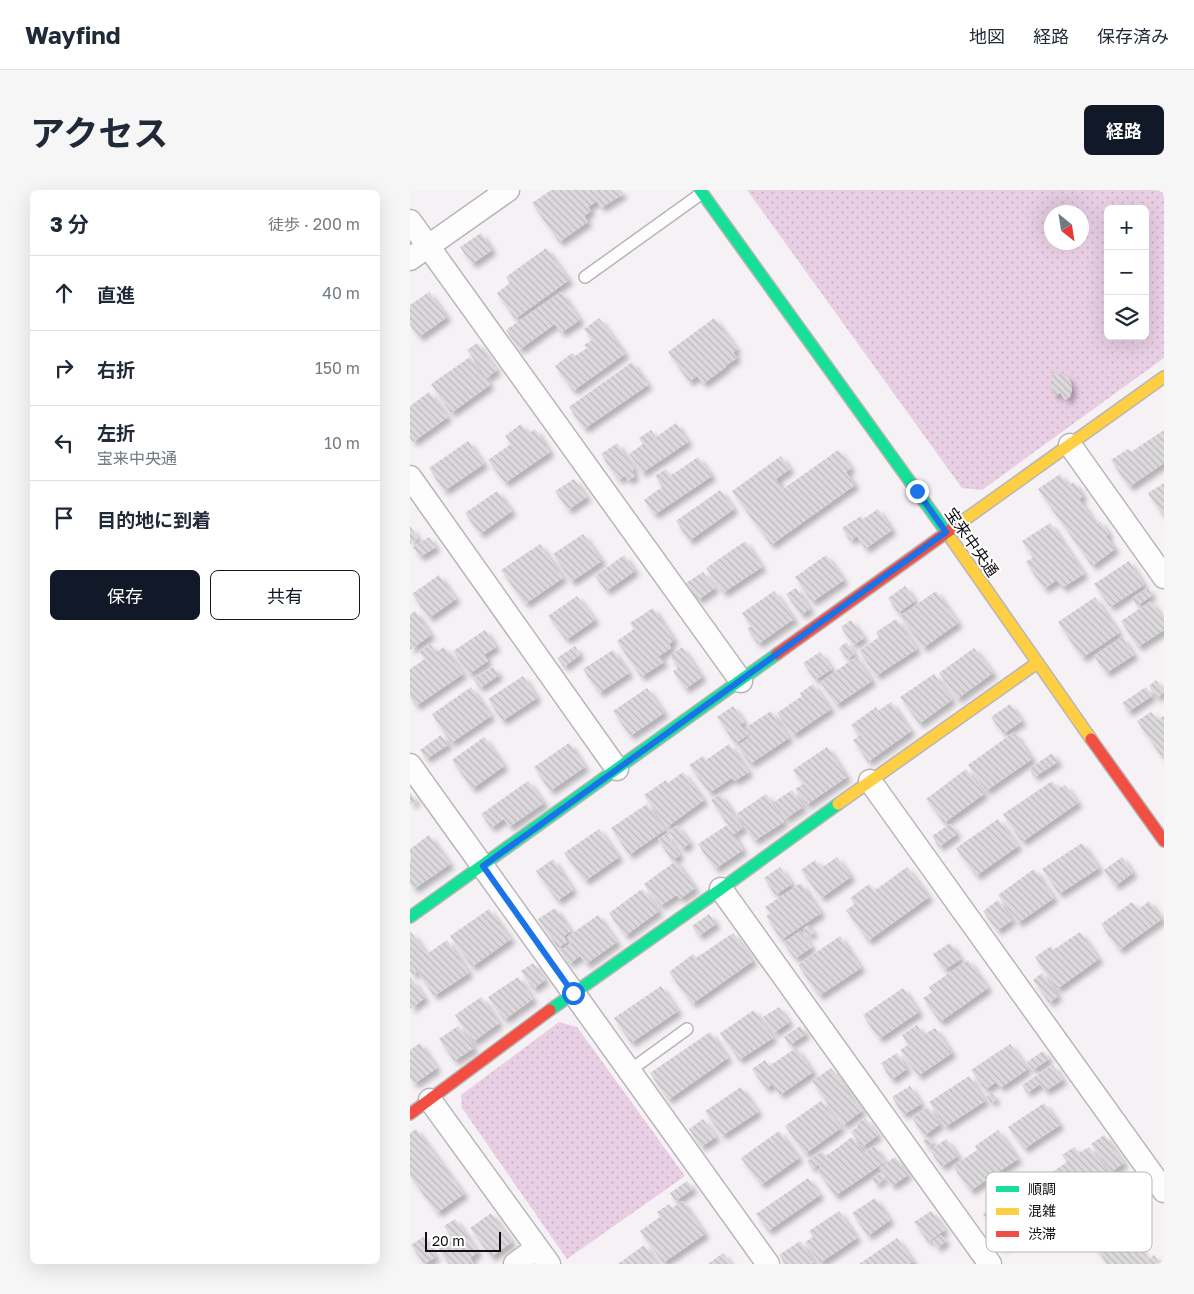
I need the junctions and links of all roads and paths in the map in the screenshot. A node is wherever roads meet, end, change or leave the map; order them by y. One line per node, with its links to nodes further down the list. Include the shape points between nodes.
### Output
1 (508, 190): 4 (street)
2 (701, 192): 5 (lane); 9 (street, 宝来中央通)
3 (410, 221): 4 (street)
4 (419, 253): 12 (street)
5 (586, 277)
6 (1164, 377): 7 (street)
7 (1070, 445): 9 (street); 10 (street)
8 (410, 477): 14 (street)
9 (946, 532): 11 (street, 宝来中央通); 12 (street)
10 (1164, 576)
11 (1036, 663): 15 (street); 16 (street, 宝来中央通)
12 (741, 681): 14 (street)
13 (410, 765): 17 (street)
14 (617, 769): 17 (street)
15 (870, 781): 18 (street); 25 (street)
16 (1164, 841)
17 (483, 866): 19 (street); 20 (street)
18 (722, 889): 20 (street); 31 (street)
19 (410, 917)
20 (573, 993): 22 (street); 23 (street)
21 (687, 1029): 22 (lane)
22 (629, 1071): 30 (street)
23 (430, 1100): 24 (street); 28 (street)
24 (410, 1114)
25 (1150, 1172)
26 (1152, 1174): 27 (street)
27 (1164, 1191)
28 (543, 1256): 29 (street)
29 (515, 1264)
30 (768, 1264)
31 (990, 1264)

